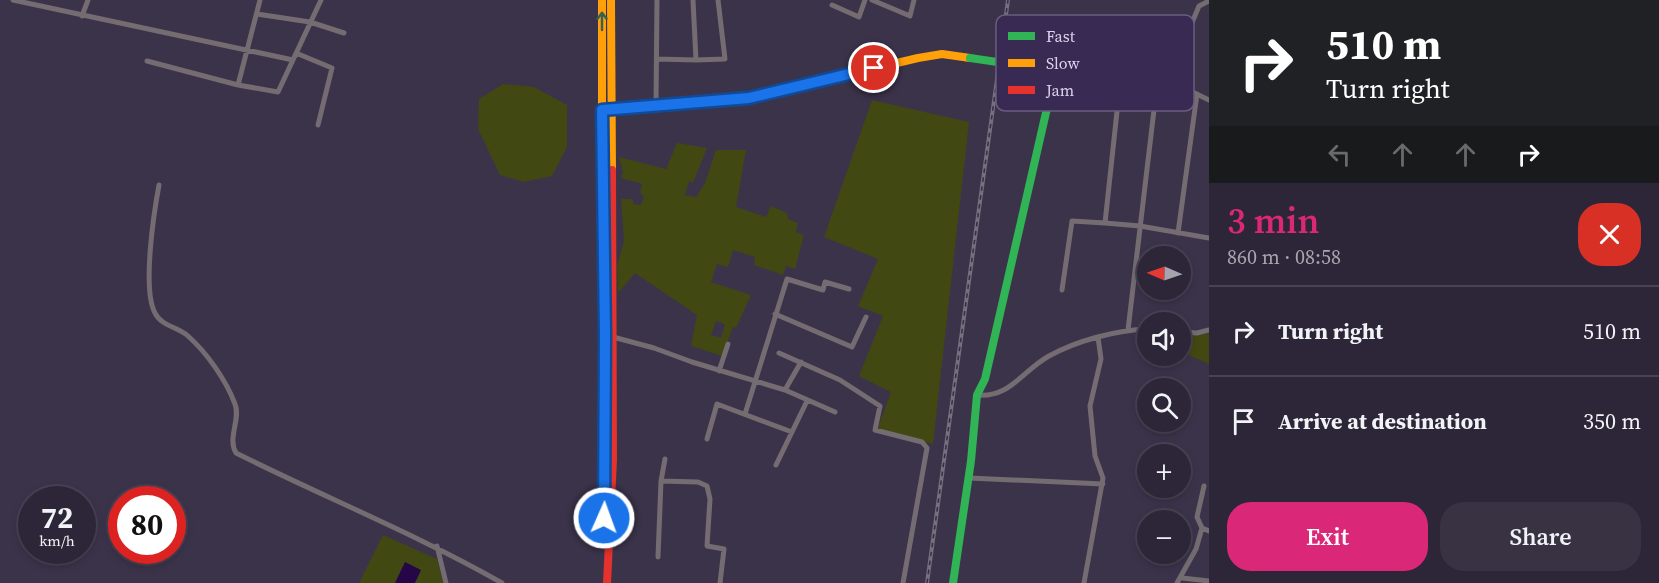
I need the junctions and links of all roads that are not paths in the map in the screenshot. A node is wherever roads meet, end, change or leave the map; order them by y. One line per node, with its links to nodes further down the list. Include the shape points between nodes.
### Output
1 (13, 0): 17 (street)
2 (88, 0): 17 (street)
3 (260, 0): 16 (street)
4 (321, 0): 19 (street)
5 (602, 0): 33 (main road, one-way to 5)
6 (611, 0): 33 (main road)
7 (657, 0): 23 (street)
8 (693, 0): 25 (street)
9 (718, 0): 25 (street, via 724,59)
10 (865, 0): 15 (street, via 859,17)
11 (872, 0): 14 (street)
12 (914, 0): 14 (street, via 910,16)
13 (1209, 1): 18 (street, via 1199,6)
14 (879, 2)
15 (832, 5)
16 (257, 14): 19 (street); 21 (street)
17 (82, 16): 21 (street)
18 (1194, 18)
19 (310, 22): 20 (street); 22 (street)
20 (344, 33)
21 (248, 50): 24 (street); 28 (street)
22 (296, 53): 24 (street); 37 (street, via 332,68)
23 (657, 59): 25 (street); 32 (street)
24 (293, 60): 28 (street, via 278,92)
25 (696, 60)
26 (147, 61): 28 (street)
27 (996, 62): 32 (main road, bridge, via 942,54 749,98)
28 (238, 85)
29 (1194, 93): 30 (street)
30 (1197, 94): 31 (street); 41 (street)
31 (1209, 100)
32 (656, 105): 33 (main road)
33 (606, 109): 52 (main road); 79 (main road)
34 (1046, 111): 59 (main road, bridge, via 985,379)
35 (1117, 111): 39 (street)
36 (1154, 111): 40 (street)
37 (318, 125)
38 (159, 185): 73 (street, via 150,270 154,312 161,321 187,335 215,369 236,406 232,446 236,453 395,530)
39 (1105, 224): 40 (street); 44 (street, via 1072,221)
40 (1140, 226): 41 (street); 47 (street)
41 (1178, 233): 42 (street)
42 (1209, 238)
43 (849, 289): 45 (street, via 825,282 823,290 787,279)
44 (1062, 290)
45 (776, 314): 46 (street, via 852,347); 57 (street)
46 (866, 317)
47 (1128, 330): 48 (street); 51 (street)
48 (1137, 330)
49 (1209, 330): 50 (street)
50 (1191, 333)
51 (1098, 337): 59 (street, via 1050,356 998,394); 69 (street, via 1101,359 1090,406 1095,456)
52 (613, 338): 56 (street); 80 (main road)
53 (728, 344): 56 (street)
54 (779, 353): 55 (street)
55 (801, 362): 58 (street); 82 (street, via 880,405 875,430 922,442 927,448)
56 (719, 371): 57 (street)
57 (754, 382): 58 (street); 62 (street)
58 (785, 390): 60 (street)
59 (977, 395): 67 (main road)
60 (807, 401): 61 (street); 63 (street)
61 (835, 412)
62 (745, 414): 63 (street); 64 (street, via 717,404)
63 (792, 432): 66 (street)
64 (707, 439)
65 (665, 459): 68 (street)
66 (776, 465)
67 (969, 478): 69 (street); 83 (main road)
68 (661, 481): 74 (street); 81 (street, via 699,482 707,486 707,546 724,549)
69 (1103, 484): 84 (street)
70 (1204, 486): 71 (street, via 1197,513)
71 (1202, 528): 72 (street); 75 (street)
72 (1209, 531)
73 (437, 546): 77 (street); 78 (street)
74 (658, 557)
75 (1180, 581): 76 (street); 85 (street)
76 (1209, 581)
77 (446, 583)
78 (502, 583)
79 (601, 583)
80 (607, 583)
81 (720, 583)
82 (903, 583)
83 (953, 583)
84 (1084, 583)
85 (1188, 583)

